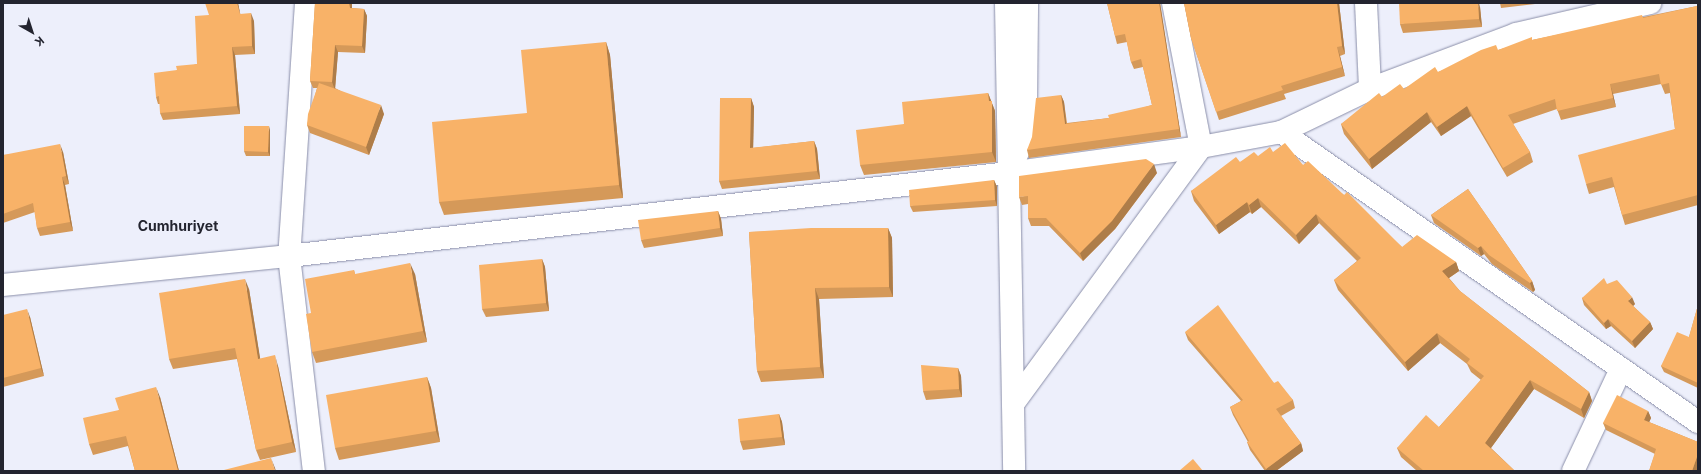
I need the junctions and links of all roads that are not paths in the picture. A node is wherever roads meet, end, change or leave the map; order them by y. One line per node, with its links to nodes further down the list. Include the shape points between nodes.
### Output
1 (306, 3): 11 (street)
2 (1006, 3): 10 (street)
3 (1027, 3): 10 (street, via 1026,105 1022,143)
4 (1173, 3): 9 (street)
5 (1366, 3): 7 (street)
6 (1650, 3): 7 (street, via 1516,34)
7 (1370, 89): 8 (street)
8 (1281, 132): 9 (street); 13 (street)
9 (1201, 147): 10 (street); 14 (street)
10 (1009, 173): 11 (street); 14 (street)
11 (288, 256): 12 (street); 16 (street)
12 (3, 285)
13 (1621, 369): 15 (street); 18 (street)
14 (1013, 404): 17 (street)
15 (1698, 422)
16 (314, 471)
17 (1014, 471)
18 (1573, 471)

